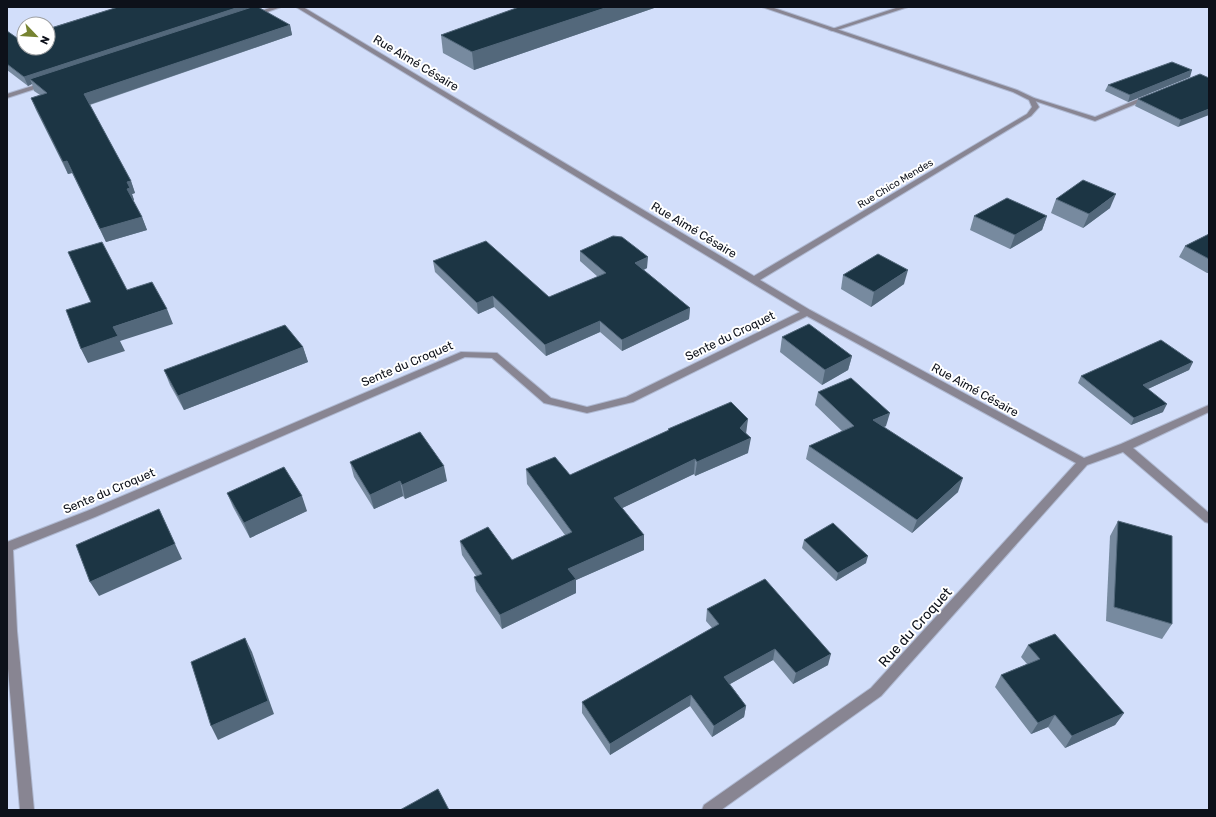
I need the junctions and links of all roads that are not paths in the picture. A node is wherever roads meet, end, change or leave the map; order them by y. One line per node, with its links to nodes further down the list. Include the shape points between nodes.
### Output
1 (278, 7): 5 (street)
2 (299, 7): 11 (street, Rue Aimé Césaire)
3 (765, 7): 6 (street)
4 (905, 7): 6 (street)
5 (250, 16)
6 (832, 30): 10 (street)
7 (51, 82): 9 (street)
8 (1158, 93): 10 (street, via 1096,119)
9 (7, 96)
10 (1032, 98): 11 (street, Rue Chico Mendes, via 1036,107 1029,115)
11 (755, 280): 12 (street, Rue Aimé Césaire)
12 (807, 312): 15 (street, Rue Aimé Césaire); 17 (street, Sente du Croquet, via 630,400 587,410 548,401 494,355 464,354)
13 (1209, 408): 14 (street, Rue du Croquet)
14 (1124, 446): 15 (street, Rue du Croquet); 16 (street)
15 (1083, 462): 19 (street, Rue du Croquet, via 876,692)
16 (1209, 519)
17 (7, 548): 18 (street, via 11,631)
18 (27, 810)
19 (710, 810)

